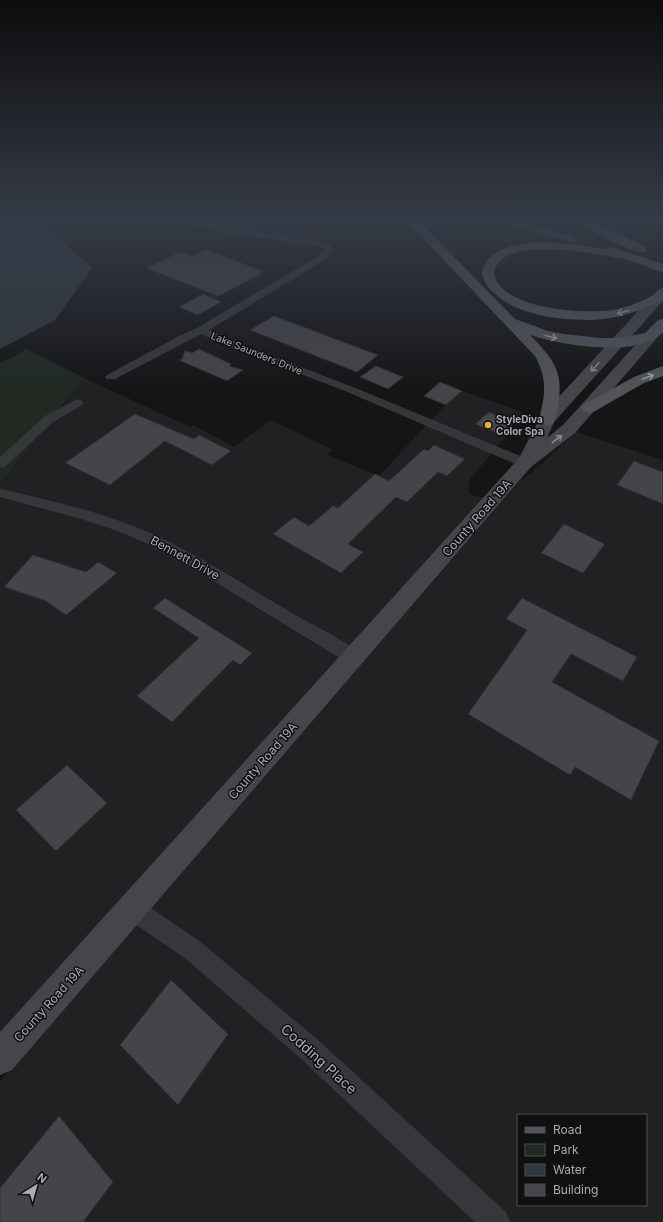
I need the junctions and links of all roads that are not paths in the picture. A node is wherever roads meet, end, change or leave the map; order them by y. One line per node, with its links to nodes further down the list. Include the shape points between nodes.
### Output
1 (292, 277): 7 (street, Lake Saunders Drive)
2 (467, 277): 5 (main road)
3 (489, 277): 4 (main road, one-way to 3, via 632,309 608,315 574,315 534,309 509,299 497,289)
4 (661, 295): 9 (main road)
5 (503, 315): 9 (main road, one-way to 9, via 527,329 548,336 577,341); 14 (main road, via 541,354 547,364 553,380 554,393)
6 (663, 323): 8 (main road)
7 (201, 330): 11 (street); 15 (street, Lake Saunders Drive)
8 (652, 335): 9 (main road); 13 (main road)
9 (618, 342): 14 (main road, one-way to 14)
10 (663, 372): 13 (main road, one-way to 10, via 628,386)
11 (111, 377)
12 (78, 403): 16 (street, via 49,419)
13 (589, 408): 15 (main road, one-way to 13, via 569,430)
14 (547, 420): 15 (main road)
15 (525, 463): 18 (main road, County Road 19A)
16 (0, 464)
17 (0, 493): 18 (street, Bennett Drive, via 103,521 164,545)
18 (354, 658): 19 (main road, County Road 19A)
19 (132, 909): 20 (main road, County Road 19A); 21 (street, Codding Place, via 194,951 308,1048)
20 (0, 1058)
21 (496, 1222)

